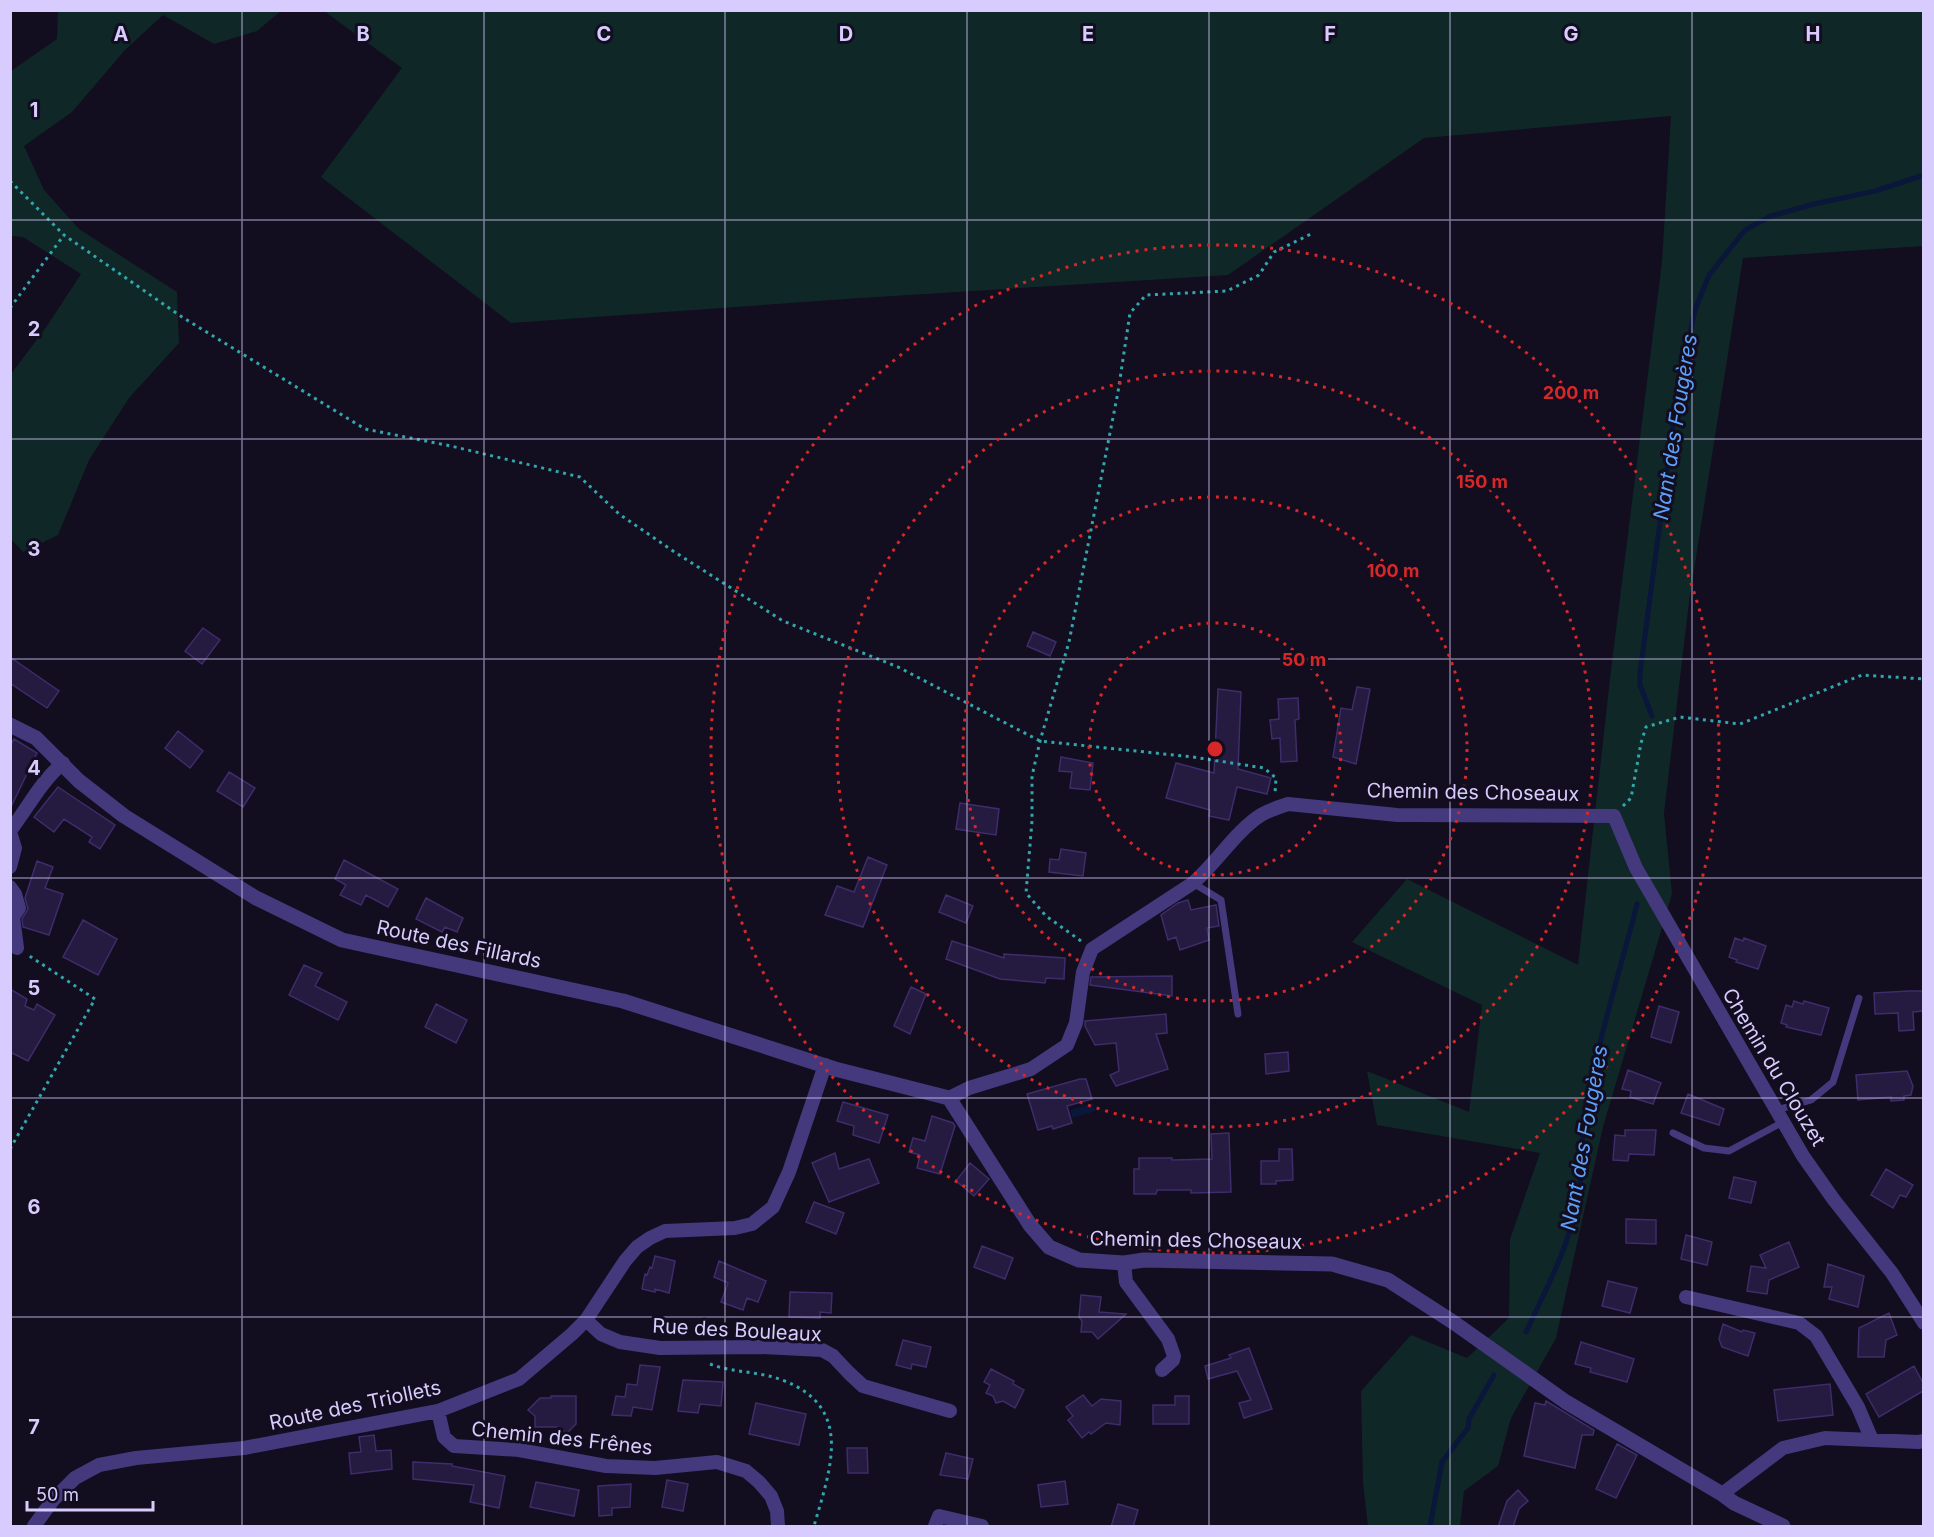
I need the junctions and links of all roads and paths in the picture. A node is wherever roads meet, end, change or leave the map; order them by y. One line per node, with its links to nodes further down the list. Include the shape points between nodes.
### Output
1 (10, 181): 3 (path)
2 (1311, 234): 7 (path, via 1274,252 1259,275 1227,291 1146,295 1130,313 1069,642)
3 (64, 235): 4 (path); 7 (path, via 182,316 365,429 580,477 619,514 783,621 898,667)
4 (10, 308)
5 (1923, 679): 10 (path, via 1862,675 1740,724 1680,717 1646,727 1631,798)
6 (10, 725): 8 (street, Route des Fillards, via 36,738)
7 (1040, 741): 9 (path, via 1264,768 1276,778); 16 (path, via 1032,776 1026,893 1046,916)
8 (63, 763): 11 (street, via 49,775); 19 (street, Route des Fillards, via 79,781 124,816 256,898 342,940 623,1001)
9 (1273, 810): 10 (street, Chemin des Choseaux, via 1288,804 1397,815); 13 (street, Chemin des Choseaux, via 1249,825)
10 (1614, 816): 21 (street, Chemin du Clouzet, via 1636,868)
11 (10, 832): 12 (street, via 15,848)
12 (10, 867)
13 (1193, 883): 16 (street, Chemin des Choseaux); 18 (lane, via 1221,900)
14 (10, 887): 15 (street, via 19,908 13,917)
15 (17, 948): 23 (path, via 95,999)
16 (1092, 949): 20 (street, via 1083,972 1076,1023 1067,1045 1031,1070 969,1088)
17 (1859, 998): 21 (lane, via 1833,1082 1811,1100)
18 (1238, 1014)
19 (825, 1065): 20 (street, Route des Fillards); 26 (street, Route des Triollets, via 773,1207 752,1224 665,1231 650,1238 625,1261)
20 (949, 1098): 24 (street, Chemin des Choseaux, via 1030,1225 1049,1247 1079,1260)
21 (1780, 1116): 22 (lane, via 1729,1150 1704,1148); 27 (street, Chemin du Clouzet, via 1803,1156 1892,1273)
22 (1673, 1133)
23 (10, 1149)
24 (1124, 1263): 29 (street, via 1126,1282 1168,1339 1174,1356); 34 (street, Chemin des Choseaux, via 1144,1260 1332,1264 1388,1280 1566,1402)
25 (1686, 1297): 32 (street, via 1799,1323 1816,1336 1858,1407)
26 (586, 1320): 30 (street, Route des Triollets, via 519,1379); 31 (street, Rue des Bouleaux, via 601,1334 620,1342 660,1348 822,1350 834,1356 863,1386)
27 (1923, 1323)
28 (704, 1361): 37 (path, via 782,1380 809,1394 820,1405 826,1415 832,1465)
29 (1162, 1370)
30 (438, 1411): 35 (street, Route des Triollets, via 244,1448 99,1465 75,1478); 36 (street, Chemin des Frênes, via 444,1437 454,1446 519,1450 606,1466 655,1468 717,1462 746,1471 771,1496)
31 (950, 1412)
32 (1872, 1440): 33 (street); 34 (street, via 1825,1438 1783,1448)
33 (1923, 1441)
34 (1722, 1494): 40 (street, Chemin des Choseaux)
35 (34, 1527)
36 (778, 1527)
37 (814, 1527)
38 (935, 1527): 39 (street, via 939,1516)
39 (982, 1527)
40 (1783, 1527)

